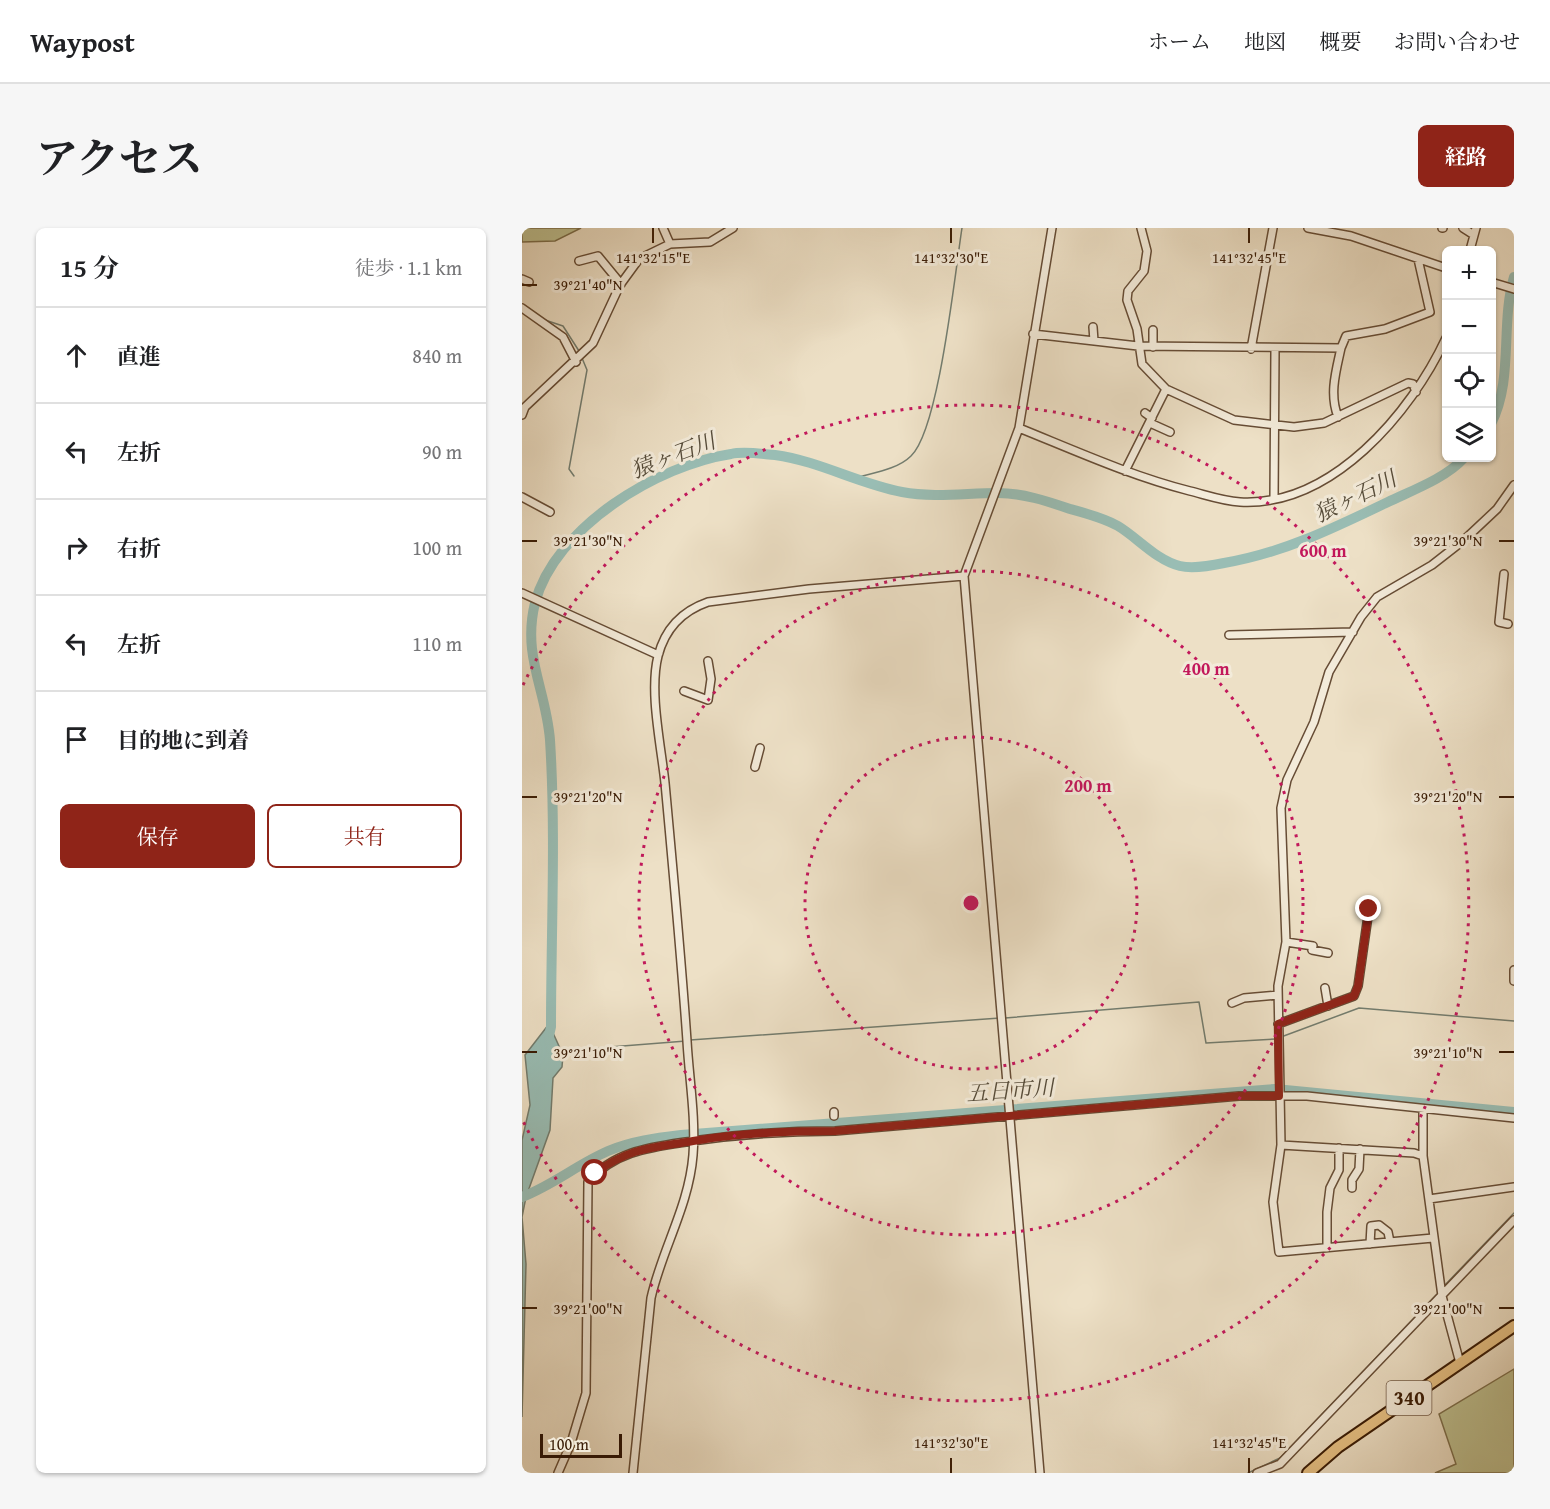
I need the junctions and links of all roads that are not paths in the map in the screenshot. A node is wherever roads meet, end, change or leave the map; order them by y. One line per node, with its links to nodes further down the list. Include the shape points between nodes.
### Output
1 (663, 228): 9 (street)
2 (733, 228): 9 (street, via 710,242)
3 (1052, 228): 19 (street)
4 (1141, 228): 21 (street, via 1147,251 1144,271 1128,291 1127,300 1137,328)
5 (1273, 228): 24 (street)
6 (1308, 228): 10 (street, via 1351,236)
7 (1463, 228): 8 (street)
8 (1475, 232)
9 (670, 244): 13 (street, via 639,259)
10 (1418, 259): 12 (street); 25 (street, via 1430,312 1385,329 1346,336)
11 (579, 261): 13 (street, via 598,256)
12 (1442, 267)
13 (621, 284): 27 (street, via 593,343)
14 (1496, 284): 15 (street)
15 (1514, 289)
16 (522, 308): 27 (street, via 563,337)
17 (1094, 327): 20 (street)
18 (1153, 330): 23 (street)
19 (1033, 334): 20 (street); 35 (street)
20 (1094, 341): 21 (street)
21 (1138, 346): 23 (street); 28 (street, via 1142,364)
22 (1442, 346): 29 (street)
23 (1153, 347): 24 (street)
24 (1251, 348): 26 (street)
25 (1341, 348): 26 (street); 32 (street, via 1334,381)
26 (1275, 350): 34 (street)
27 (576, 362): 31 (street, via 533,400)
28 (1166, 389): 33 (street); 34 (street, via 1234,420)
29 (1416, 392): 32 (street, via 1413,384 1408,383); 40 (street, via 1359,454 1308,488)
30 (1145, 413): 33 (street)
31 (522, 415)
32 (1338, 417): 34 (street, via 1313,425)
33 (1151, 421): 36 (street); 37 (street)
34 (1274, 426): 40 (street)
35 (1019, 428): 37 (street); 43 (street)
36 (1170, 432)
37 (1125, 471): 40 (street, via 1238,502)
38 (1514, 484): 46 (street, via 1497,508 1464,540 1431,566 1377,597)
39 (522, 496): 41 (street)
40 (1274, 499)
41 (550, 512)
42 (1504, 574): 45 (street, via 1499,622)
43 (964, 576): 48 (street, via 809,588 708,602 678,618); 65 (street)
44 (522, 593): 48 (street)
45 (1508, 624)
46 (1353, 632): 47 (street); 54 (street, via 1329,672 1314,722 1285,789 1281,808)
47 (1229, 635)
48 (659, 653): 67 (street, via 657,708)
49 (708, 661): 50 (street, via 708,700)
50 (684, 691)
51 (760, 748): 52 (street)
52 (755, 767)
53 (1369, 909): 61 (street, via 1354,996)
54 (1286, 942): 55 (street, via 1314,946 1312,950); 59 (street)
55 (1328, 953)
56 (1514, 970): 57 (street)
57 (1514, 981)
58 (1324, 988): 61 (street)
59 (1278, 995): 60 (street, via 1244,998); 62 (street)
60 (1232, 1004)
61 (1328, 1006): 62 (street)
62 (1278, 1024): 63 (street)
63 (1279, 1095): 64 (street); 65 (street); 68 (street)
64 (1422, 1109): 66 (street); 71 (street)
65 (1009, 1116): 67 (street); 85 (street)
66 (1514, 1118)
67 (693, 1139): 83 (street, via 636,1150 612,1161 588,1182 586,1393); 84 (street, via 683,1206 651,1298)
68 (1281, 1144): 69 (street); 79 (street, via 1273,1202 1279,1252)
69 (1339, 1148): 70 (street); 79 (street, via 1340,1170 1330,1188 1327,1212)
70 (1360, 1149): 71 (street); 73 (street, via 1359,1169)
71 (1423, 1156): 74 (street)
72 (1514, 1187): 74 (street)
73 (1352, 1188)
74 (1429, 1199): 76 (street)
75 (1514, 1220): 80 (street)
76 (1433, 1238): 77 (street); 80 (street)
77 (1390, 1242): 78 (street); 78 (street, via 1388,1232 1379,1225 1371,1226)
78 (1370, 1244): 79 (street)
79 (1327, 1248)
80 (1442, 1296): 82 (street); 86 (street, via 1280,1464)
81 (1514, 1326): 82 (highway, 340)
82 (1461, 1363): 87 (highway, 340)
83 (558, 1473)
84 (633, 1473)
85 (1040, 1473)
86 (1257, 1473)
87 (1308, 1473)

